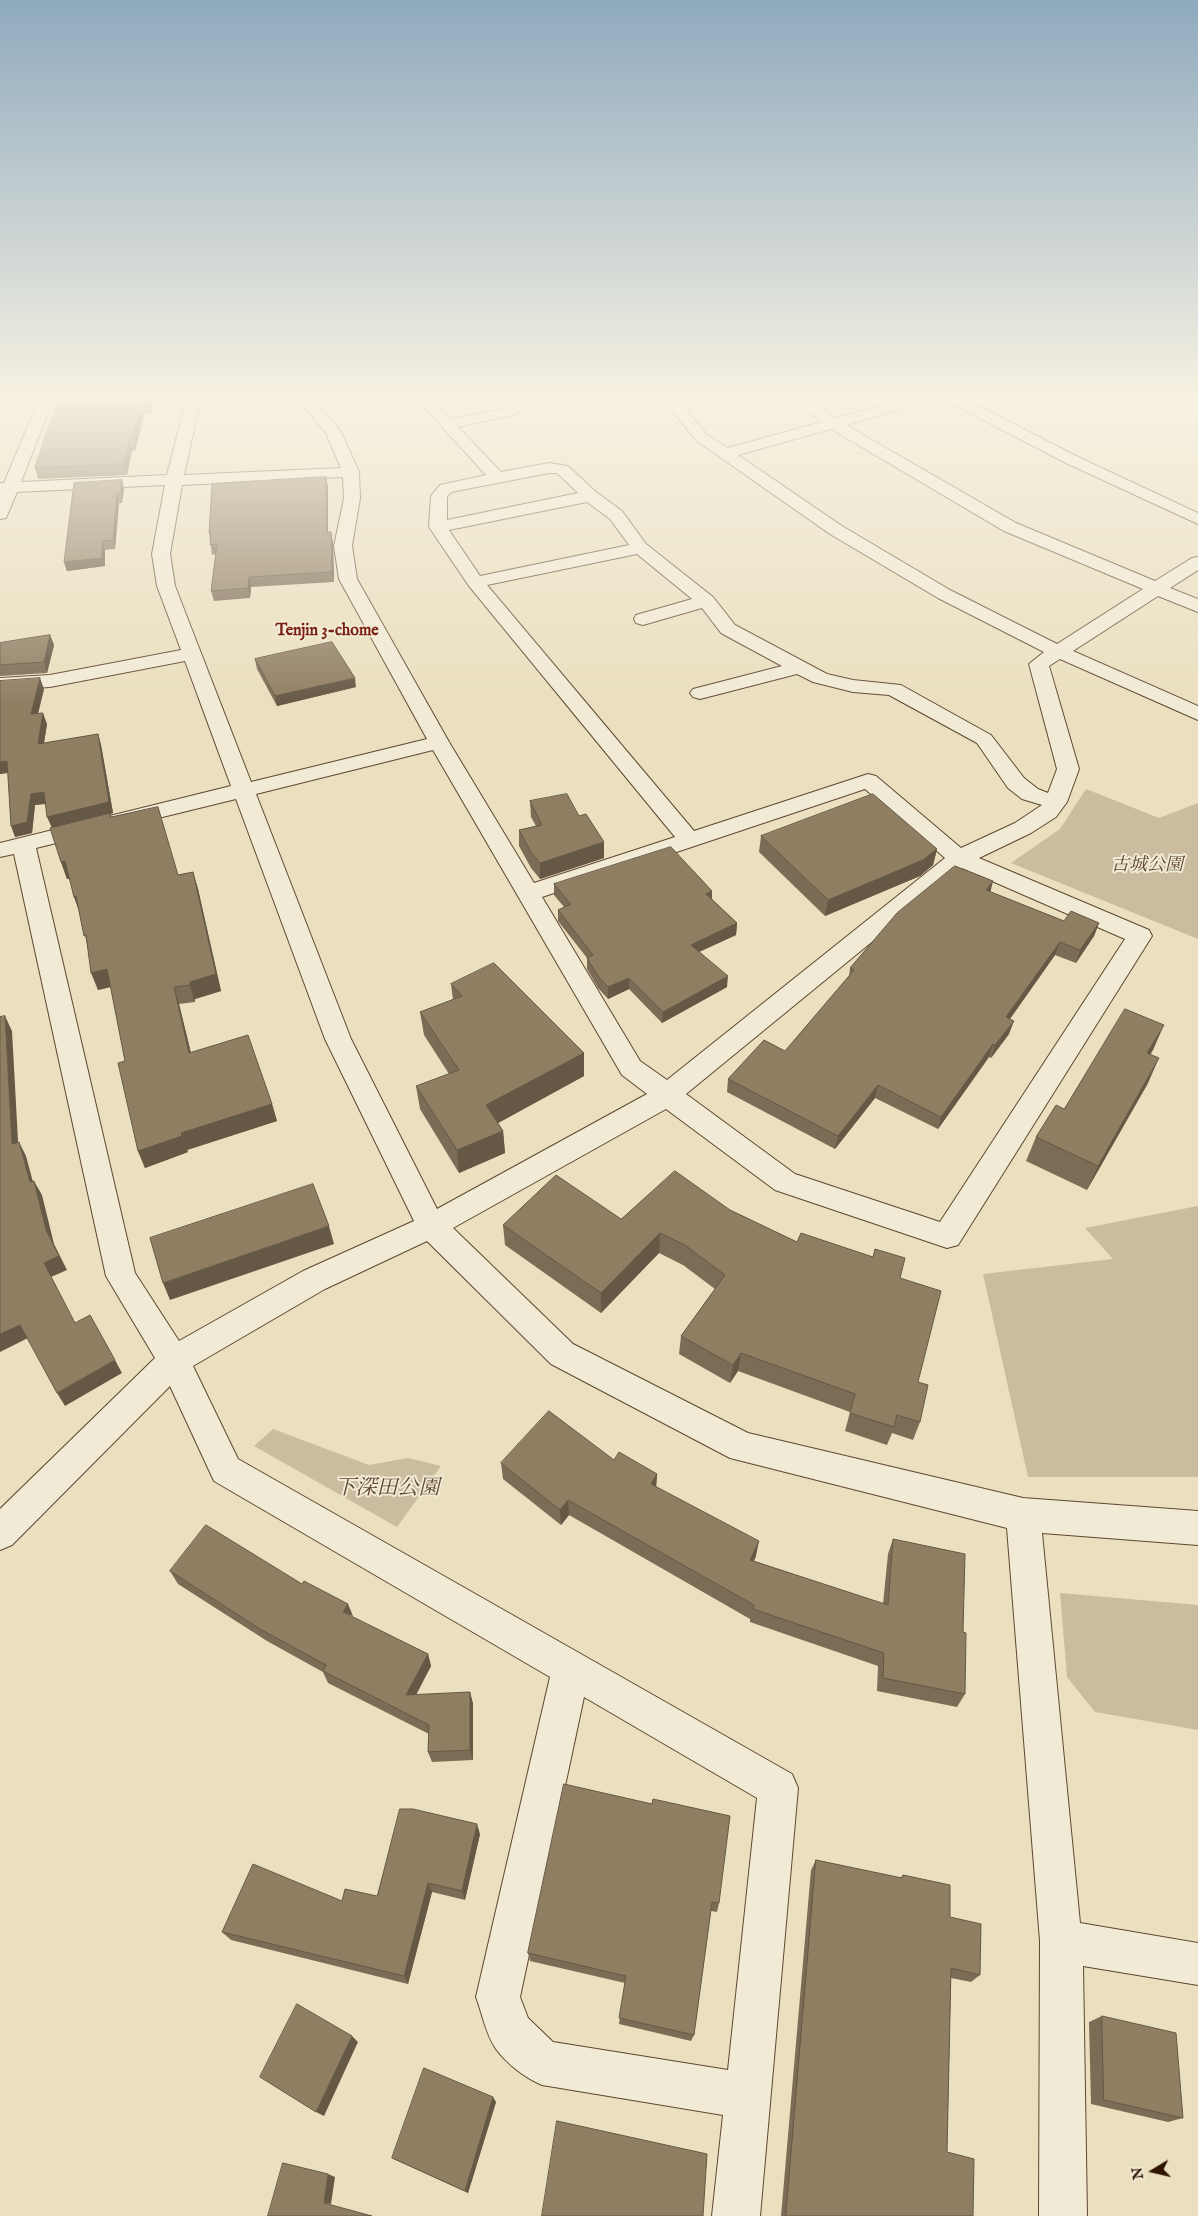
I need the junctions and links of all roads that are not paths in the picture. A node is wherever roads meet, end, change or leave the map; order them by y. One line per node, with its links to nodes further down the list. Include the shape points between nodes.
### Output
1 (3, 500): 10 (street)
2 (171, 500): 21 (street, via 161,554 166,586)
3 (352, 500): 26 (street, via 344,546 348,579)
4 (439, 500): 12 (street)
5 (568, 500): 12 (street)
6 (596, 500): 13 (street, via 616,515)
7 (793, 500): 20 (street, via 844,535 944,594)
8 (965, 500): 16 (street, via 1010,527)
9 (1158, 500): 11 (street)
10 (0, 514)
11 (1198, 519)
12 (438, 527): 15 (street)
13 (640, 548): 15 (street); 17 (street)
14 (1198, 562): 16 (street)
15 (475, 582): 29 (street)
16 (1158, 589): 18 (street); 20 (street)
17 (706, 601): 19 (street); 22 (street, via 728,629)
18 (1198, 606)
19 (643, 619)
20 (1057, 651): 25 (street); 28 (street, via 1040,664 1068,769)
21 (192, 654): 23 (street, via 50,681); 27 (street)
22 (799, 667): 24 (street); 28 (street, via 820,678 854,686 894,689 984,739 1016,783 1030,794)
23 (0, 684)
24 (700, 693)
25 (1198, 714)
26 (439, 742): 27 (street); 32 (street)
27 (242, 791): 30 (street); 34 (street, via 338,1039)
28 (1056, 802): 31 (street, via 1048,812 1022,828)
29 (690, 840): 31 (street, via 868,782); 32 (street)
30 (12, 848): 35 (street, via 121,1276)
31 (959, 858): 33 (street); 33 (street, via 1140,936 947,1236 785,1182)
32 (529, 894): 33 (street, via 631,1068)
33 (666, 1096): 34 (street)
34 (431, 1226): 35 (street, via 314,1280); 36 (street, via 562,1354 742,1447)
35 (174, 1360): 38 (street); 39 (street, via 226,1470)
36 (1023, 1515): 37 (street); 40 (street)
37 (1198, 1528)
38 (0, 1533)
39 (571, 1668): 42 (street, via 778,1788); 42 (street, via 498,1997 511,2033 542,2063)
40 (1061, 1940): 41 (street); 44 (street)
41 (1198, 1964)
42 (748, 2096): 43 (street)
43 (736, 2216)
44 (1063, 2216)

